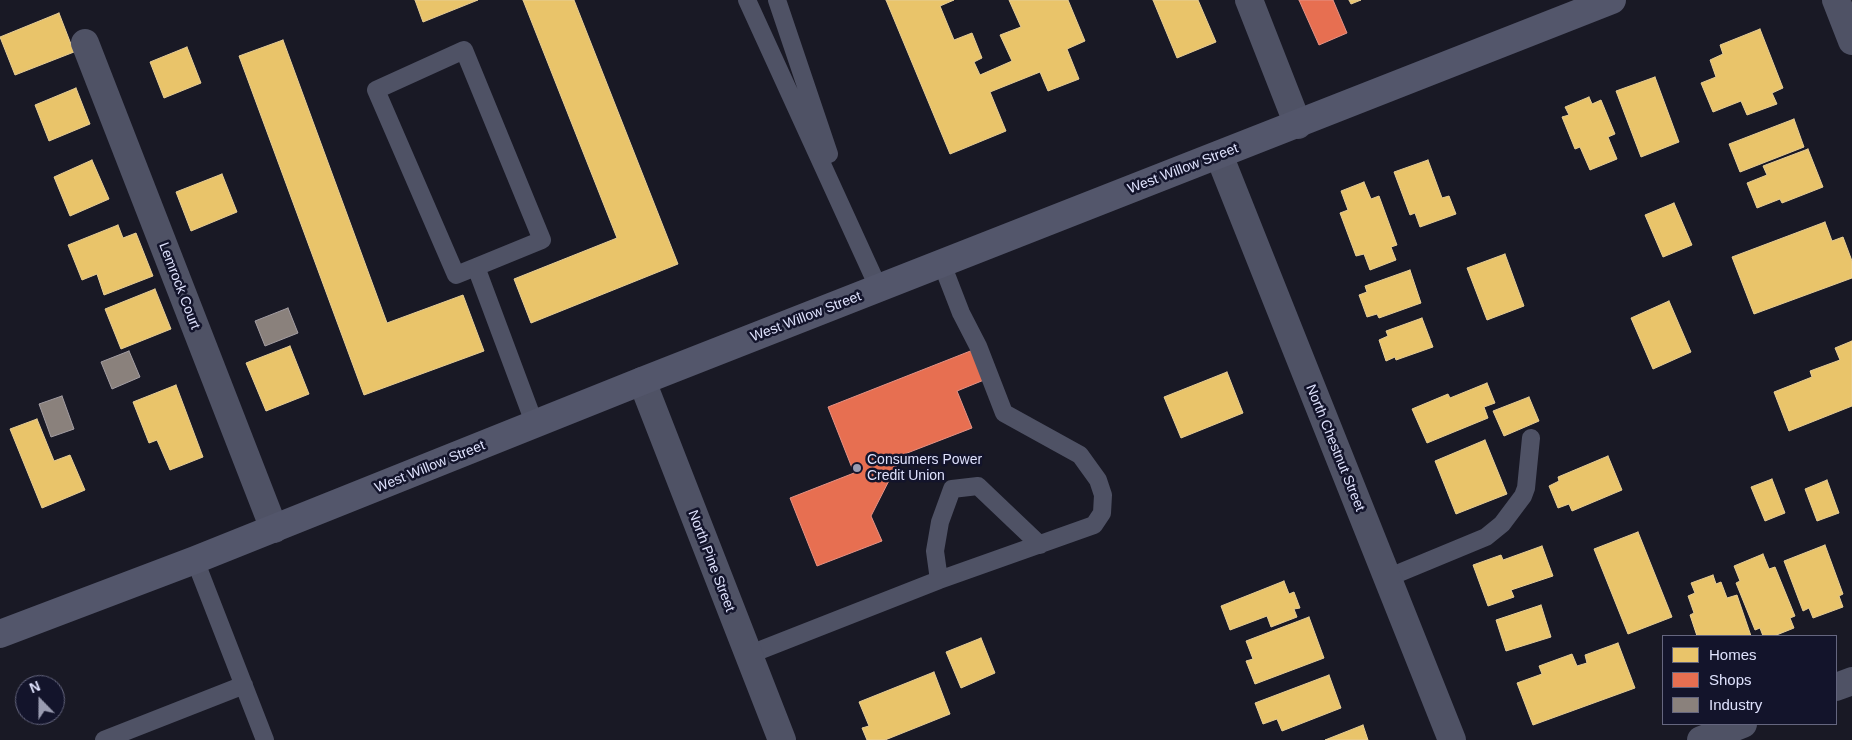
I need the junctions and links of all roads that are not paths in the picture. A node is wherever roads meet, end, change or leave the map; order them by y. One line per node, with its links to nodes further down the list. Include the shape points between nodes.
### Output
1 (747, 0): 10 (lane)
2 (776, 0): 10 (lane)
3 (1249, 0): 8 (street)
4 (1612, 0): 8 (street, West Willow Street)
5 (1836, 0): 6 (street)
6 (1852, 41)
7 (85, 43): 17 (street, Lemrock Court)
8 (1298, 125): 9 (street, West Willow Street)
9 (1219, 156): 11 (street, West Willow Street); 20 (street, North Chestnut Street)
10 (860, 245): 13 (lane)
11 (942, 264): 13 (street, West Willow Street); 18 (lane, via 1004,413 1080,455 1098,480 1102,513 1094,525)
12 (476, 267): 12 (lane, via 456,275 376,90 464,50 542,240); 15 (lane)
13 (879, 289): 14 (street, West Willow Street)
14 (642, 381): 15 (street, West Willow Street); 23 (street, North Pine Street)
15 (535, 425): 17 (street, West Willow Street)
16 (1531, 438): 20 (lane, via 1526,488 1502,524 1486,537)
17 (274, 529): 19 (street, West Willow Street)
18 (1040, 544): 21 (lane); 21 (lane, via 978,486 952,488 940,522 936,551)
19 (195, 560): 22 (street, West Willow Street); 25 (lane)
20 (1386, 578): 31 (street, North Chestnut Street)
21 (939, 580): 23 (lane)
22 (0, 634)
23 (748, 655): 30 (street, North Pine Street)
24 (1852, 681): 26 (street)
25 (244, 685): 28 (lane); 29 (lane)
26 (1837, 687)
27 (1740, 725): 32 (street)
28 (104, 740)
29 (265, 740)
30 (782, 740)
31 (1452, 740)
32 (1702, 740)

